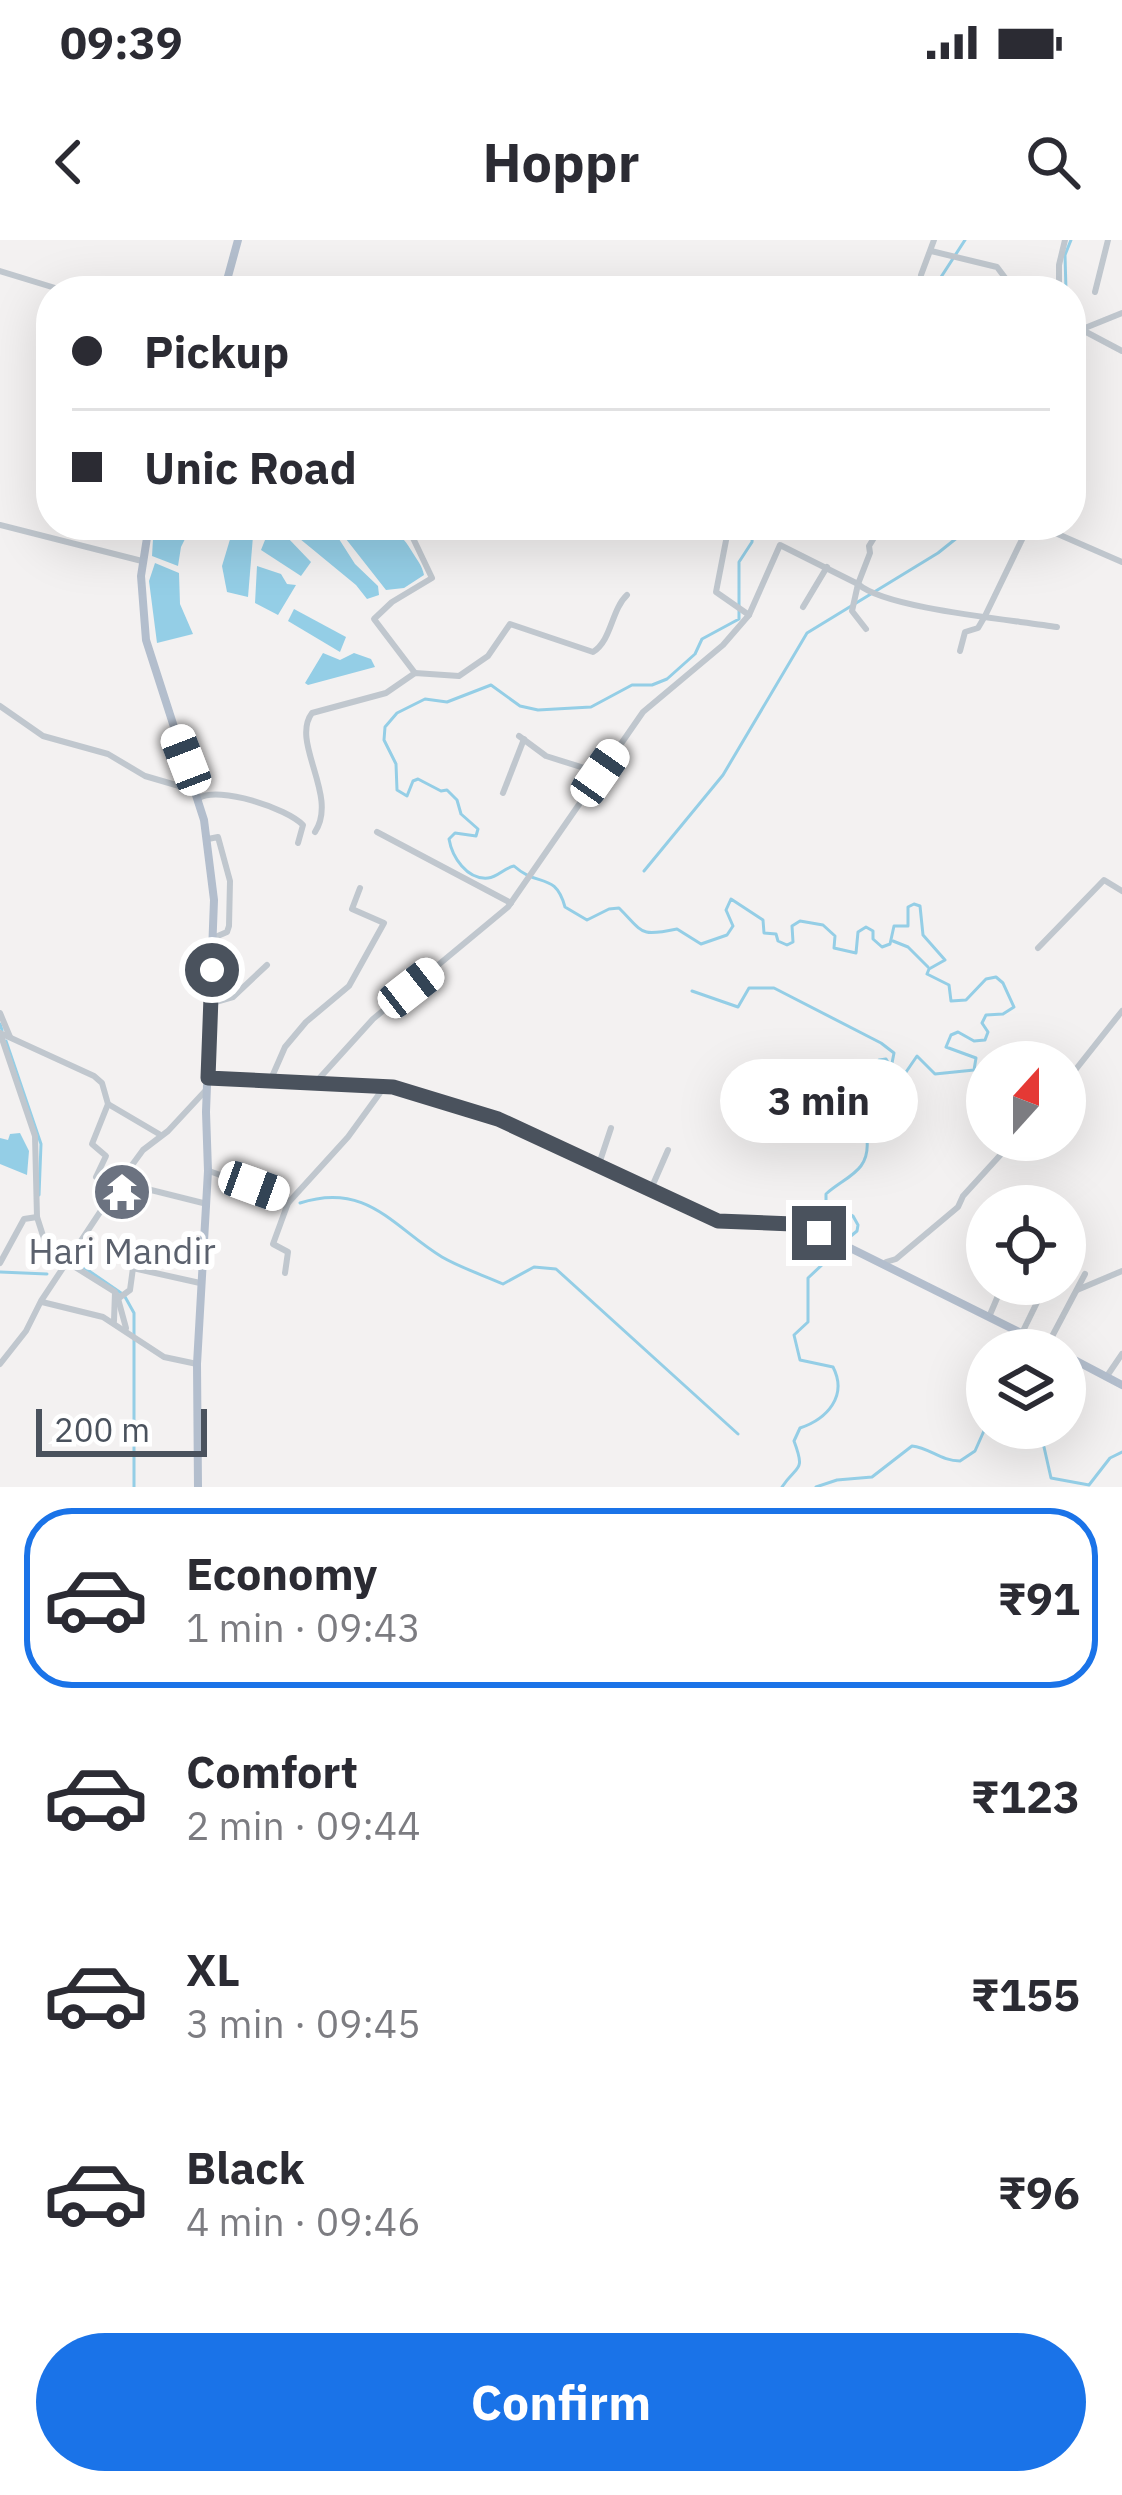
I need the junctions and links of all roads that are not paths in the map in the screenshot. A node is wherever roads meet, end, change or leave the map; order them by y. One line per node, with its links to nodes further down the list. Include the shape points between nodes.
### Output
1 (238, 240): 8 (main road)
2 (934, 240): 5 (street)
3 (1065, 240): 10 (street)
4 (1108, 240): 12 (street)
5 (931, 251): 7 (street); 9 (street, via 997,267)
6 (0, 271): 11 (street)
7 (921, 274)
8 (228, 276)
9 (1004, 276)
10 (1059, 276)
11 (36, 282)
12 (1095, 292)
13 (1122, 313): 14 (street)
14 (1086, 328)
15 (1086, 333): 16 (street)
16 (1122, 351)
17 (0, 525): 18 (street)
18 (36, 534)
19 (59, 540): 26 (street)
20 (146, 540): 26 (main road)
21 (414, 540): 37 (street, via 432,578 374,619)
22 (726, 540): 32 (street, via 716,592)
23 (873, 540): 29 (street)
24 (1025, 540): 33 (street)
25 (1069, 540): 27 (street)
26 (142, 561): 41 (main road, via 146,640)
27 (1122, 562)
28 (826, 567): 29 (street); 31 (street); 32 (street, via 780,545)
29 (858, 584): 33 (street); 35 (street, via 852,607)
30 (627, 595): 37 (street, via 593,652 510,624 488,656 459,676)
31 (803, 607)
32 (747, 614): 39 (street, via 723,645 652,700)
33 (985, 616): 34 (street); 36 (street, via 965,632)
34 (1057, 627)
35 (866, 629)
36 (960, 651)
37 (415, 673): 42 (street, via 386,693 308,717 321,798)
38 (0, 706): 41 (street, via 44,736)
39 (600, 773): 40 (street, via 546,756 521,738); 48 (street)
40 (503, 793)
41 (197, 794): 44 (main road); 45 (street, via 217,791 292,816 303,825)
42 (315, 832)
43 (377, 832): 48 (street)
44 (208, 838): 49 (main road); 49 (street, via 218,836 230,881 230,926)
45 (298, 843)
46 (360, 888): 58 (street, via 352,909 384,923 349,986 284,1047)
47 (1122, 891): 50 (street, via 1104,880)
48 (511, 903): 59 (street, via 373,1019)
49 (213, 938): 52 (main road)
50 (1038, 948)
51 (267, 965): 52 (street, via 233,997)
52 (212, 1003): 60 (main road)
53 (1122, 1011): 57 (street)
54 (0, 1013): 56 (street)
55 (0, 1033): 56 (street); 74 (street, via 35,1136)
56 (10, 1037): 62 (street, via 94,1076)
57 (1086, 1056)
58 (271, 1079): 59 (main road); 60 (main road)
59 (315, 1082): 61 (main road)
60 (208, 1083): 64 (street); 68 (main road)
61 (385, 1086): 67 (main road, via 498,1119); 73 (street)
62 (108, 1103): 64 (street); 70 (street, via 92,1144 106,1156 97,1177)
63 (611, 1128): 67 (street)
64 (160, 1134): 69 (street)
65 (668, 1150): 71 (street)
66 (995, 1161): 78 (street, via 958,1208)
67 (598, 1168): 71 (main road)
68 (208, 1171): 72 (main road); 73 (street)
69 (124, 1176): 70 (street); 72 (street)
70 (115, 1189): 77 (street)
71 (650, 1192): 78 (main road, via 718,1221 793,1224)
72 (203, 1203): 76 (main road)
73 (288, 1203): 81 (street, via 273,1244 288,1252)
74 (37, 1217): 77 (street, via 46,1241); 79 (street, via 24,1219)
75 (170, 1251): 76 (street)
76 (201, 1257): 82 (main road)
77 (69, 1258): 86 (street); 87 (street)
78 (886, 1262): 89 (main road)
79 (0, 1263)
80 (1122, 1271): 83 (street)
81 (285, 1273)
82 (200, 1282): 86 (street, via 134,1268); 95 (main road)
83 (1097, 1285): 84 (street); 85 (street)
84 (1086, 1288)
85 (1106, 1291)
86 (121, 1295): 90 (street); 92 (street)
87 (41, 1301): 90 (street); 94 (street)
88 (994, 1305): 89 (street)
89 (988, 1317): 91 (main road)
90 (114, 1321): 92 (street)
91 (1012, 1329)
92 (132, 1335): 95 (street, via 164,1357)
93 (1122, 1354): 97 (street)
94 (0, 1364)
95 (197, 1364): 99 (main road)
96 (1086, 1366): 97 (main road)
97 (1107, 1377): 98 (main road)
98 (1122, 1385)
99 (198, 1487)

